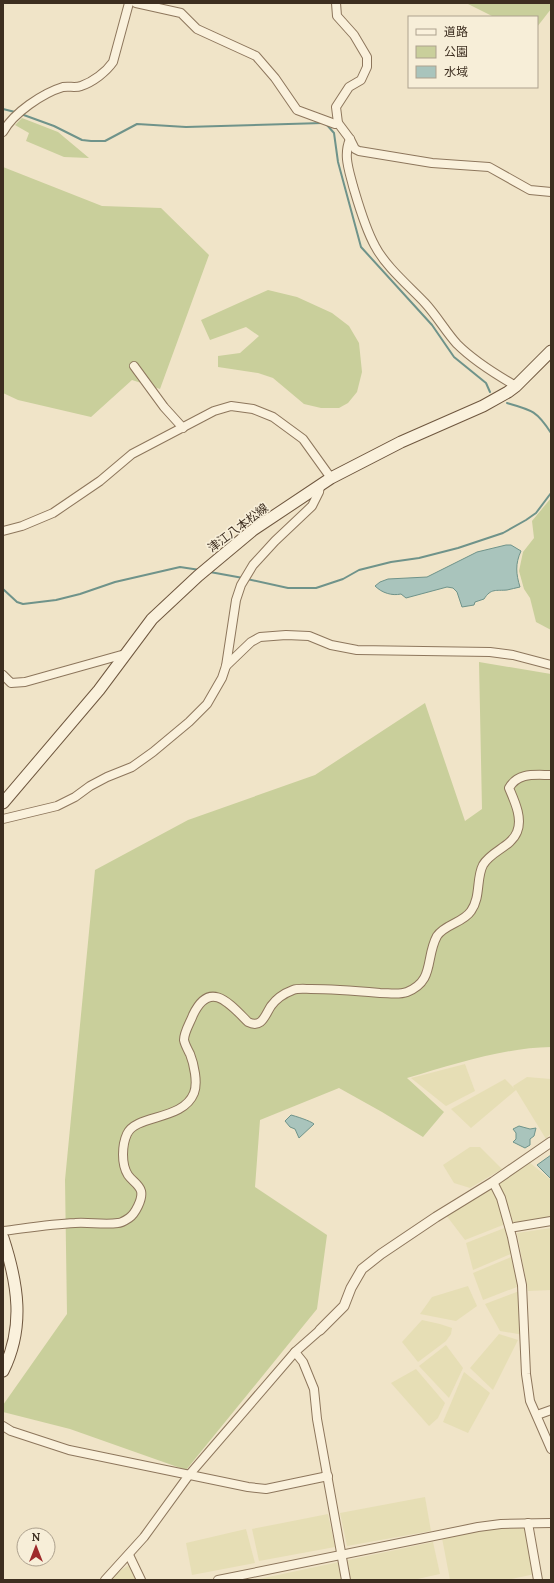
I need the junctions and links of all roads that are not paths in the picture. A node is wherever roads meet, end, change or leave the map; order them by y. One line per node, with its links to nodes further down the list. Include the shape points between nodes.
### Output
1 (129, 3): 5 (street, via 113,62 108,68 81,86 64,87 21,109)
2 (136, 3): 4 (street, via 181,13 197,29 256,56 297,110)
3 (336, 3): 4 (street, via 337,16 354,35 365,53 367,67 361,80 349,87 336,107)
4 (338, 123): 6 (street)
5 (3, 132)
6 (350, 139): 7 (street, via 355,149 360,151 432,163 489,167 530,190); 10 (street, via 346,147 350,175 375,247 436,314 456,343 489,370)
7 (551, 192)
8 (551, 351): 10 (main road, 津江八本松線)
9 (134, 366): 11 (street)
10 (516, 386): 12 (main road, 津江八本松線, via 483,406 402,442)
11 (183, 428): 12 (street, via 224,407 253,409 273,417 303,439); 14 (street, via 132,454 100,481 53,513)
12 (331, 478): 13 (main road, 津江八本松線)
13 (320, 486): 15 (main road, 津江八本松線, via 253,530 198,576 152,619); 17 (street, via 312,506 253,565 241,585 236,600)
14 (3, 531)
15 (125, 654): 18 (street, via 25,682 11,683); 20 (main road, 津江八本松線)
16 (551, 665): 17 (street, via 490,652 357,650 331,646 309,636 286,635 260,637 251,642)
17 (226, 666): 21 (street, via 207,704 189,722 132,767 107,777 57,806)
18 (3, 675)
19 (551, 775): 26 (street, via 522,775 513,781 509,788 517,809 517,832 508,844 482,867 477,898 471,912 438,935 431,948 424,981 416,988 398,994 295,989 280,997 259,1023 251,1024 220,997 204,1000 197,1007 184,1036 184,1043 194,1067 195,1091 191,1100 181,1108 136,1125 127,1134 123,1151 124,1168 141,1192 137,1208 129,1218 119,1223 76,1223)
20 (3, 803)
21 (3, 819)
22 (551, 1142): 23 (street)
23 (493, 1182): 28 (street, via 380,1254 362,1270 344,1306); 32 (street, via 501,1198 522,1284 526,1374 530,1401)
24 (551, 1221): 25 (street)
25 (514, 1227)
26 (3, 1231)
27 (3, 1238): 30 (main road, via 13,1272 17,1313 13,1348)
28 (320, 1330): 29 (street)
29 (295, 1352): 35 (street); 36 (street, via 303,1362 314,1389)
30 (3, 1371)
31 (551, 1410): 32 (street)
32 (537, 1415): 34 (street)
33 (3, 1426): 35 (street, via 69,1450)
34 (551, 1448)
35 (189, 1475): 36 (street, via 266,1489); 40 (street)
36 (328, 1476): 39 (street)
37 (528, 1523): 38 (street); 39 (street, via 478,1527); 45 (street)
38 (551, 1523)
39 (341, 1554): 43 (street); 44 (street)
40 (129, 1555): 41 (street); 42 (street)
41 (105, 1580)
42 (141, 1580)
43 (218, 1580)
44 (346, 1580)
45 (538, 1580)

